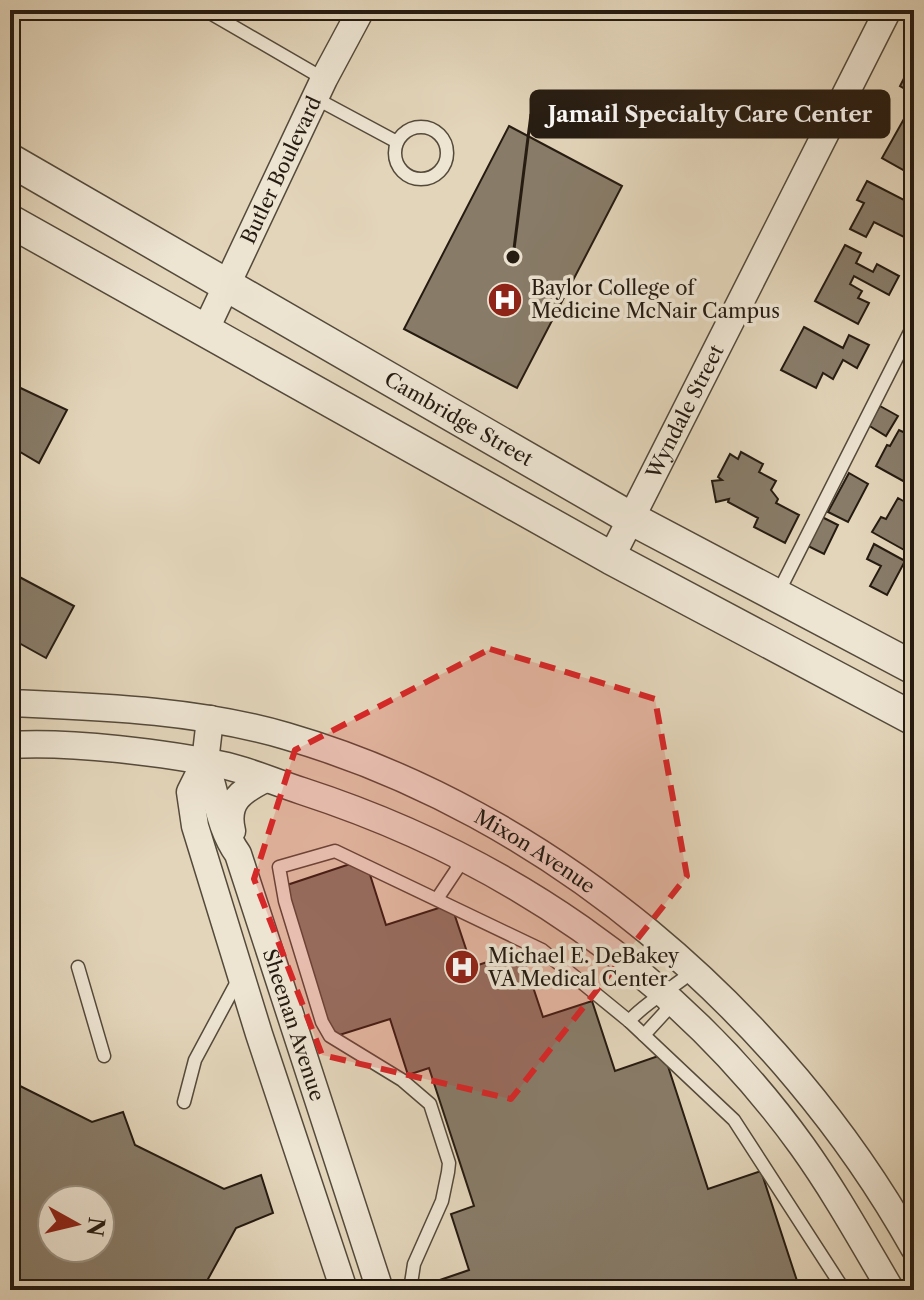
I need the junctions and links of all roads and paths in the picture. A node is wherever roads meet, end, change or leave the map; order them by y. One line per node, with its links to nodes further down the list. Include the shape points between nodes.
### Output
1 (361, 10): 4 (street, Butler Boulevard)
2 (888, 10): 11 (street, Wyndale Street)
3 (214, 12): 4 (lane)
4 (319, 88): 5 (lane); 8 (street, Butler Boulevard)
5 (397, 142): 5 (lane, via 398,166 410,177 427,179 445,163 446,145 427,127 410,129)
6 (10, 160): 8 (street, Cambridge Street)
7 (10, 221): 10 (street)
8 (225, 284): 10 (street, Butler Boulevard); 11 (street, Cambridge Street)
9 (914, 324): 13 (lane)
10 (205, 331): 12 (street)
11 (632, 519): 12 (street, Wyndale Street); 13 (street, Cambridge Street)
12 (611, 558): 17 (street)
13 (777, 595): 14 (street, Cambridge Street)
14 (914, 668)
15 (10, 703): 16 (street, Mixon Avenue)
16 (210, 719): 19 (street, Sheenan Avenue); 27 (street, Mixon Avenue, via 286,736 369,766 481,817 614,901)
17 (914, 719)
18 (10, 745): 19 (street, Mixon Avenue, via 71,746)
19 (205, 762): 20 (street, Mixon Avenue); 21 (street, Sheenan Avenue, via 225,836); 28 (street, Sheenan Avenue, via 190,792 193,812)
20 (265, 779): 21 (street, via 241,792 230,809); 22 (street, Mixon Avenue, via 378,816)
21 (238, 854): 25 (street, Sheenan Avenue)
22 (457, 858): 23 (lane, via 449,865); 29 (street, Mixon Avenue, via 564,915)
23 (437, 899): 24 (lane, via 335,851 279,867); 30 (lane, via 542,950)
24 (285, 901): 25 (lane); 37 (lane, via 330,1036 402,1080 430,1104 449,1163 442,1201 414,1264)
25 (256, 911): 36 (street, Sheenan Avenue)
26 (78, 967): 32 (lane)
27 (693, 971): 29 (lane); 34 (street, Mixon Avenue, via 729,1002 809,1094 891,1206)
28 (241, 976): 33 (lane, via 195,1060); 35 (street, Sheenan Avenue)
29 (665, 994): 30 (lane, via 650,998); 31 (lane, via 666,1011); 39 (street, Mixon Avenue, via 735,1063 791,1132)
30 (629, 1021): 31 (lane)
31 (644, 1035): 38 (lane, via 734,1120)
32 (104, 1056)
33 (184, 1102)
34 (914, 1248)
35 (344, 1290)
36 (380, 1290)
37 (410, 1290)
38 (844, 1290)
39 (891, 1290)

